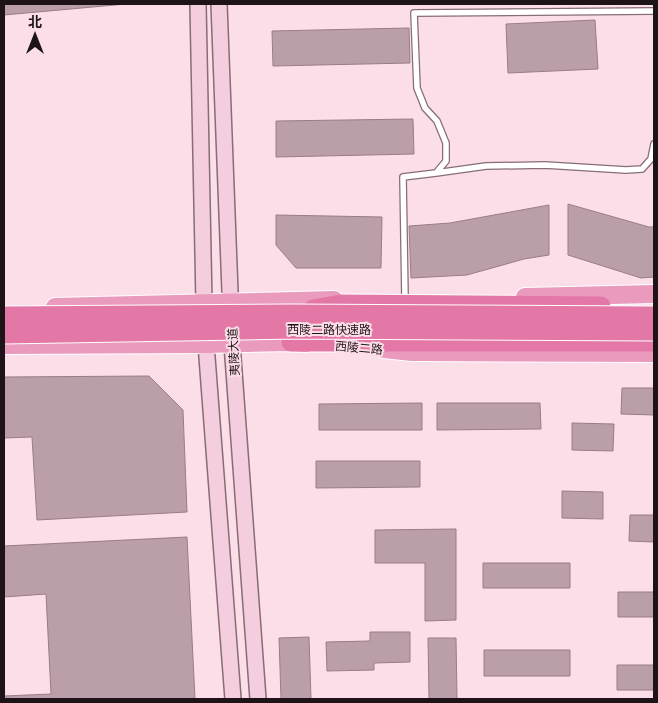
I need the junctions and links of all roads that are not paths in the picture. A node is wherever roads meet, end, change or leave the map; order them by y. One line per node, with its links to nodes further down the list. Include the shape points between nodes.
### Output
1 (198, 4): 9 (main road, 夷陵大道)
2 (219, 4): 8 (main road, 夷陵大道)
3 (654, 12): 5 (lane, via 414,13 417,88 446,143 446,161)
4 (654, 144): 5 (lane, via 651,159 642,169 486,166)
5 (436, 173): 7 (lane, via 403,177)
6 (654, 294): 7 (main road)
7 (405, 299): 8 (main road)
8 (231, 302): 9 (main road); 20 (main road, 夷陵大道)
9 (204, 303): 11 (main road); 19 (main road, 夷陵大道)
10 (654, 307): 12 (highway, bridge, via 341,304)
11 (4, 308)
12 (291, 314): 13 (highway, 西陵二路快速路, bridge); 14 (highway, 西陵二路快速路, bridge)
13 (4, 316)
14 (654, 316)
15 (654, 331): 16 (highway, 西陵二路快速路, bridge, via 292,329)
16 (4, 334)
17 (291, 342): 18 (highway); 20 (main road, 西陵二路); 22 (main road, 西陵二路, via 412,352)
18 (654, 342)
19 (206, 344): 20 (main road, 西陵二路); 21 (main road, 西陵二路); 23 (main road, 夷陵大道)
20 (232, 344): 24 (main road, 夷陵大道)
21 (4, 345)
22 (654, 352)
23 (233, 699)
24 (258, 699)

